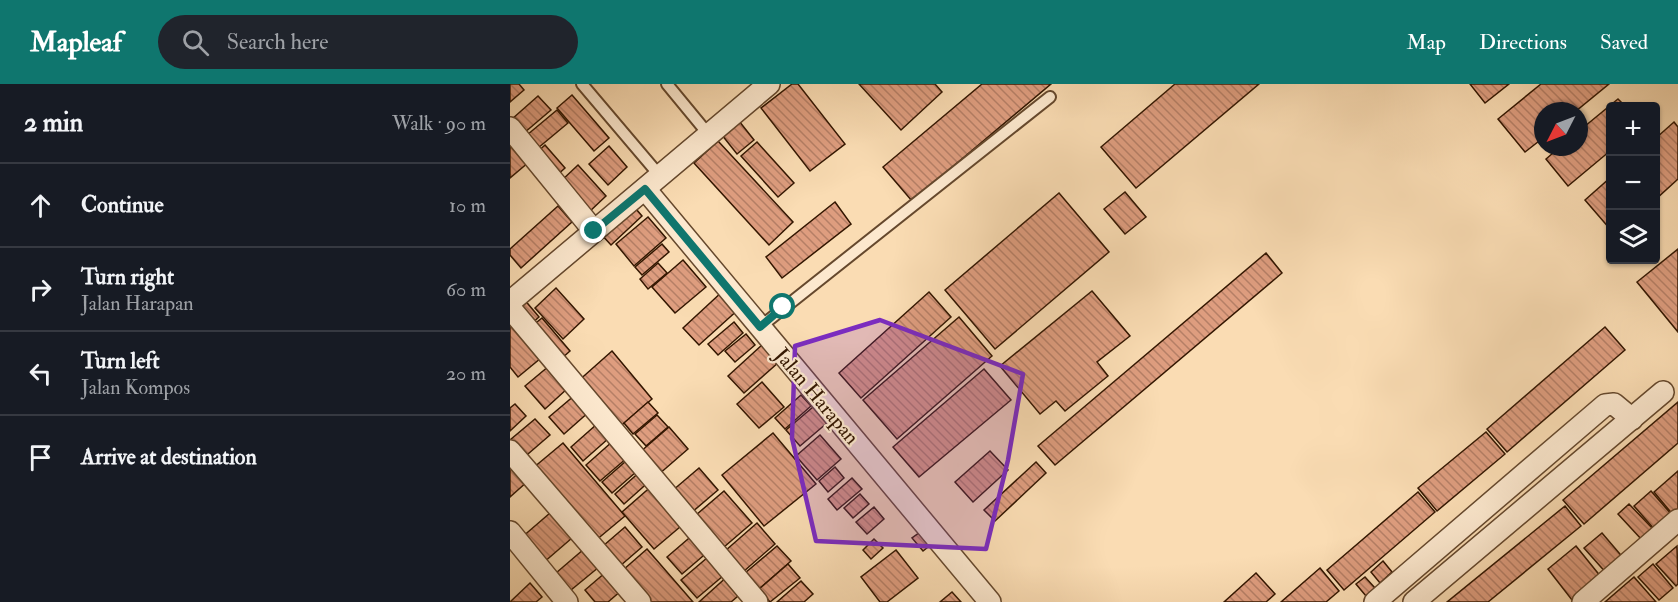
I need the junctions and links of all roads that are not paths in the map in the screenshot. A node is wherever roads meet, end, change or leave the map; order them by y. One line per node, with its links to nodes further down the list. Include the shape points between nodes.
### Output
1 (582, 84): 7 (lane)
2 (667, 84): 6 (lane)
3 (769, 84): 6 (street)
4 (1050, 97): 11 (lane)
5 (510, 128): 8 (street)
6 (709, 135): 7 (street)
7 (652, 183): 8 (street); 11 (street, Jalan Harapan)
8 (594, 231): 9 (street)
9 (510, 302)
10 (510, 308): 20 (street)
11 (760, 327): 21 (street, Jalan Harapan)
12 (1663, 392): 13 (street)
13 (1632, 419): 17 (street, via 1614,404 1605,405); 22 (street)
14 (510, 451): 19 (street)
15 (1678, 520): 23 (street)
16 (510, 532): 18 (street)
17 (1383, 599)
18 (567, 602)
19 (640, 602)
20 (757, 602)
21 (990, 602)
22 (1414, 602)
23 (1583, 602)

